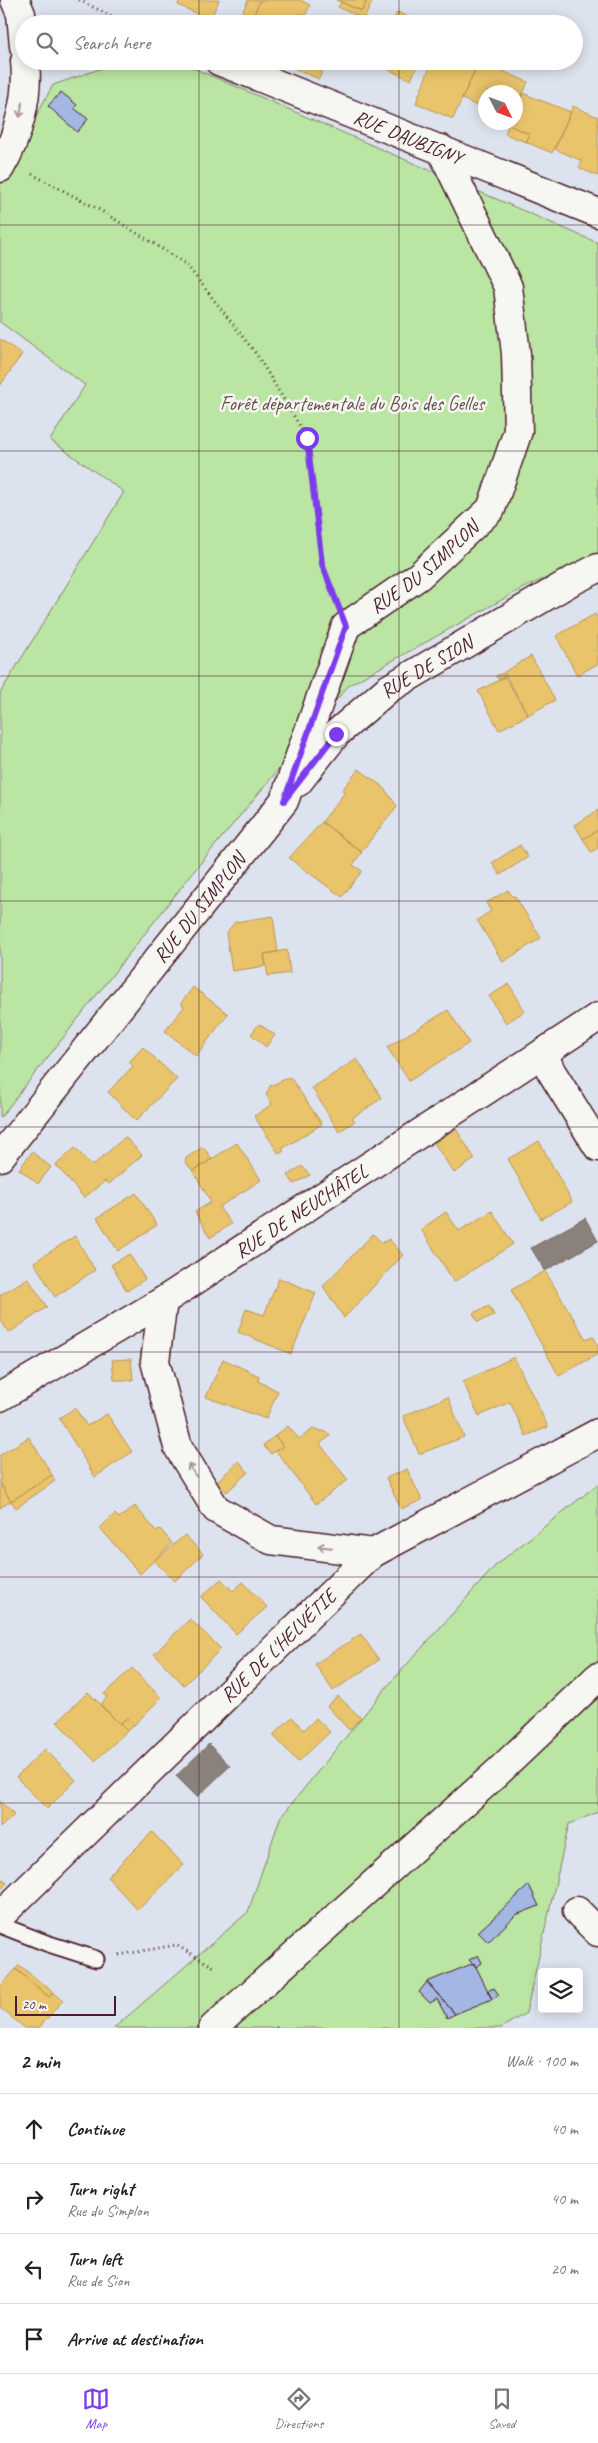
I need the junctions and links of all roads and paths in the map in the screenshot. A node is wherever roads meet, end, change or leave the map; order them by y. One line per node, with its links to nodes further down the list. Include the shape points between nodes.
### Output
1 (15, 0): 3 (street)
2 (79, 0): 4 (path)
3 (21, 15)
4 (109, 15)
5 (26, 70): 8 (street, one-way to 8, via 19,122)
6 (242, 70): 7 (street, RUE DAUBIGNY)
7 (441, 149): 10 (street, RUE DAUBIGNY); 12 (street, RUE DU SIMPLON, via 508,288 516,354 518,431 491,509 419,576)
8 (0, 168)
9 (33, 174): 12 (path, via 100,210 186,264 257,355 307,438 322,564)
10 (598, 213)
11 (598, 568): 13 (street, RUE DE SION, via 388,689 336,734)
12 (346, 626): 13 (street, RUE DU SIMPLON)
13 (284, 801): 17 (street, RUE DU SIMPLON)
14 (598, 1017): 15 (street, RUE DE NEUCHÂTEL)
15 (543, 1053): 16 (street); 18 (street, RUE DE NEUCHÂTEL)
16 (598, 1148)
17 (0, 1158)
18 (163, 1301): 19 (street, RUE DE NEUCHÂTEL); 21 (street, one-way to 18, via 271,1540 216,1509 178,1447 155,1361)
19 (0, 1397)
20 (598, 1433): 21 (street, RUE DE L'HELVÉTIE)
21 (373, 1553): 24 (street, RUE DE L'HELVÉTIE)
22 (598, 1677): 29 (street, via 498,1772)
23 (577, 1911): 26 (street)
24 (0, 1916)
25 (0, 1925): 27 (lane)
26 (598, 1932)
27 (96, 1959): 28 (path, via 176,1945)
28 (214, 1967)
29 (213, 2028)

